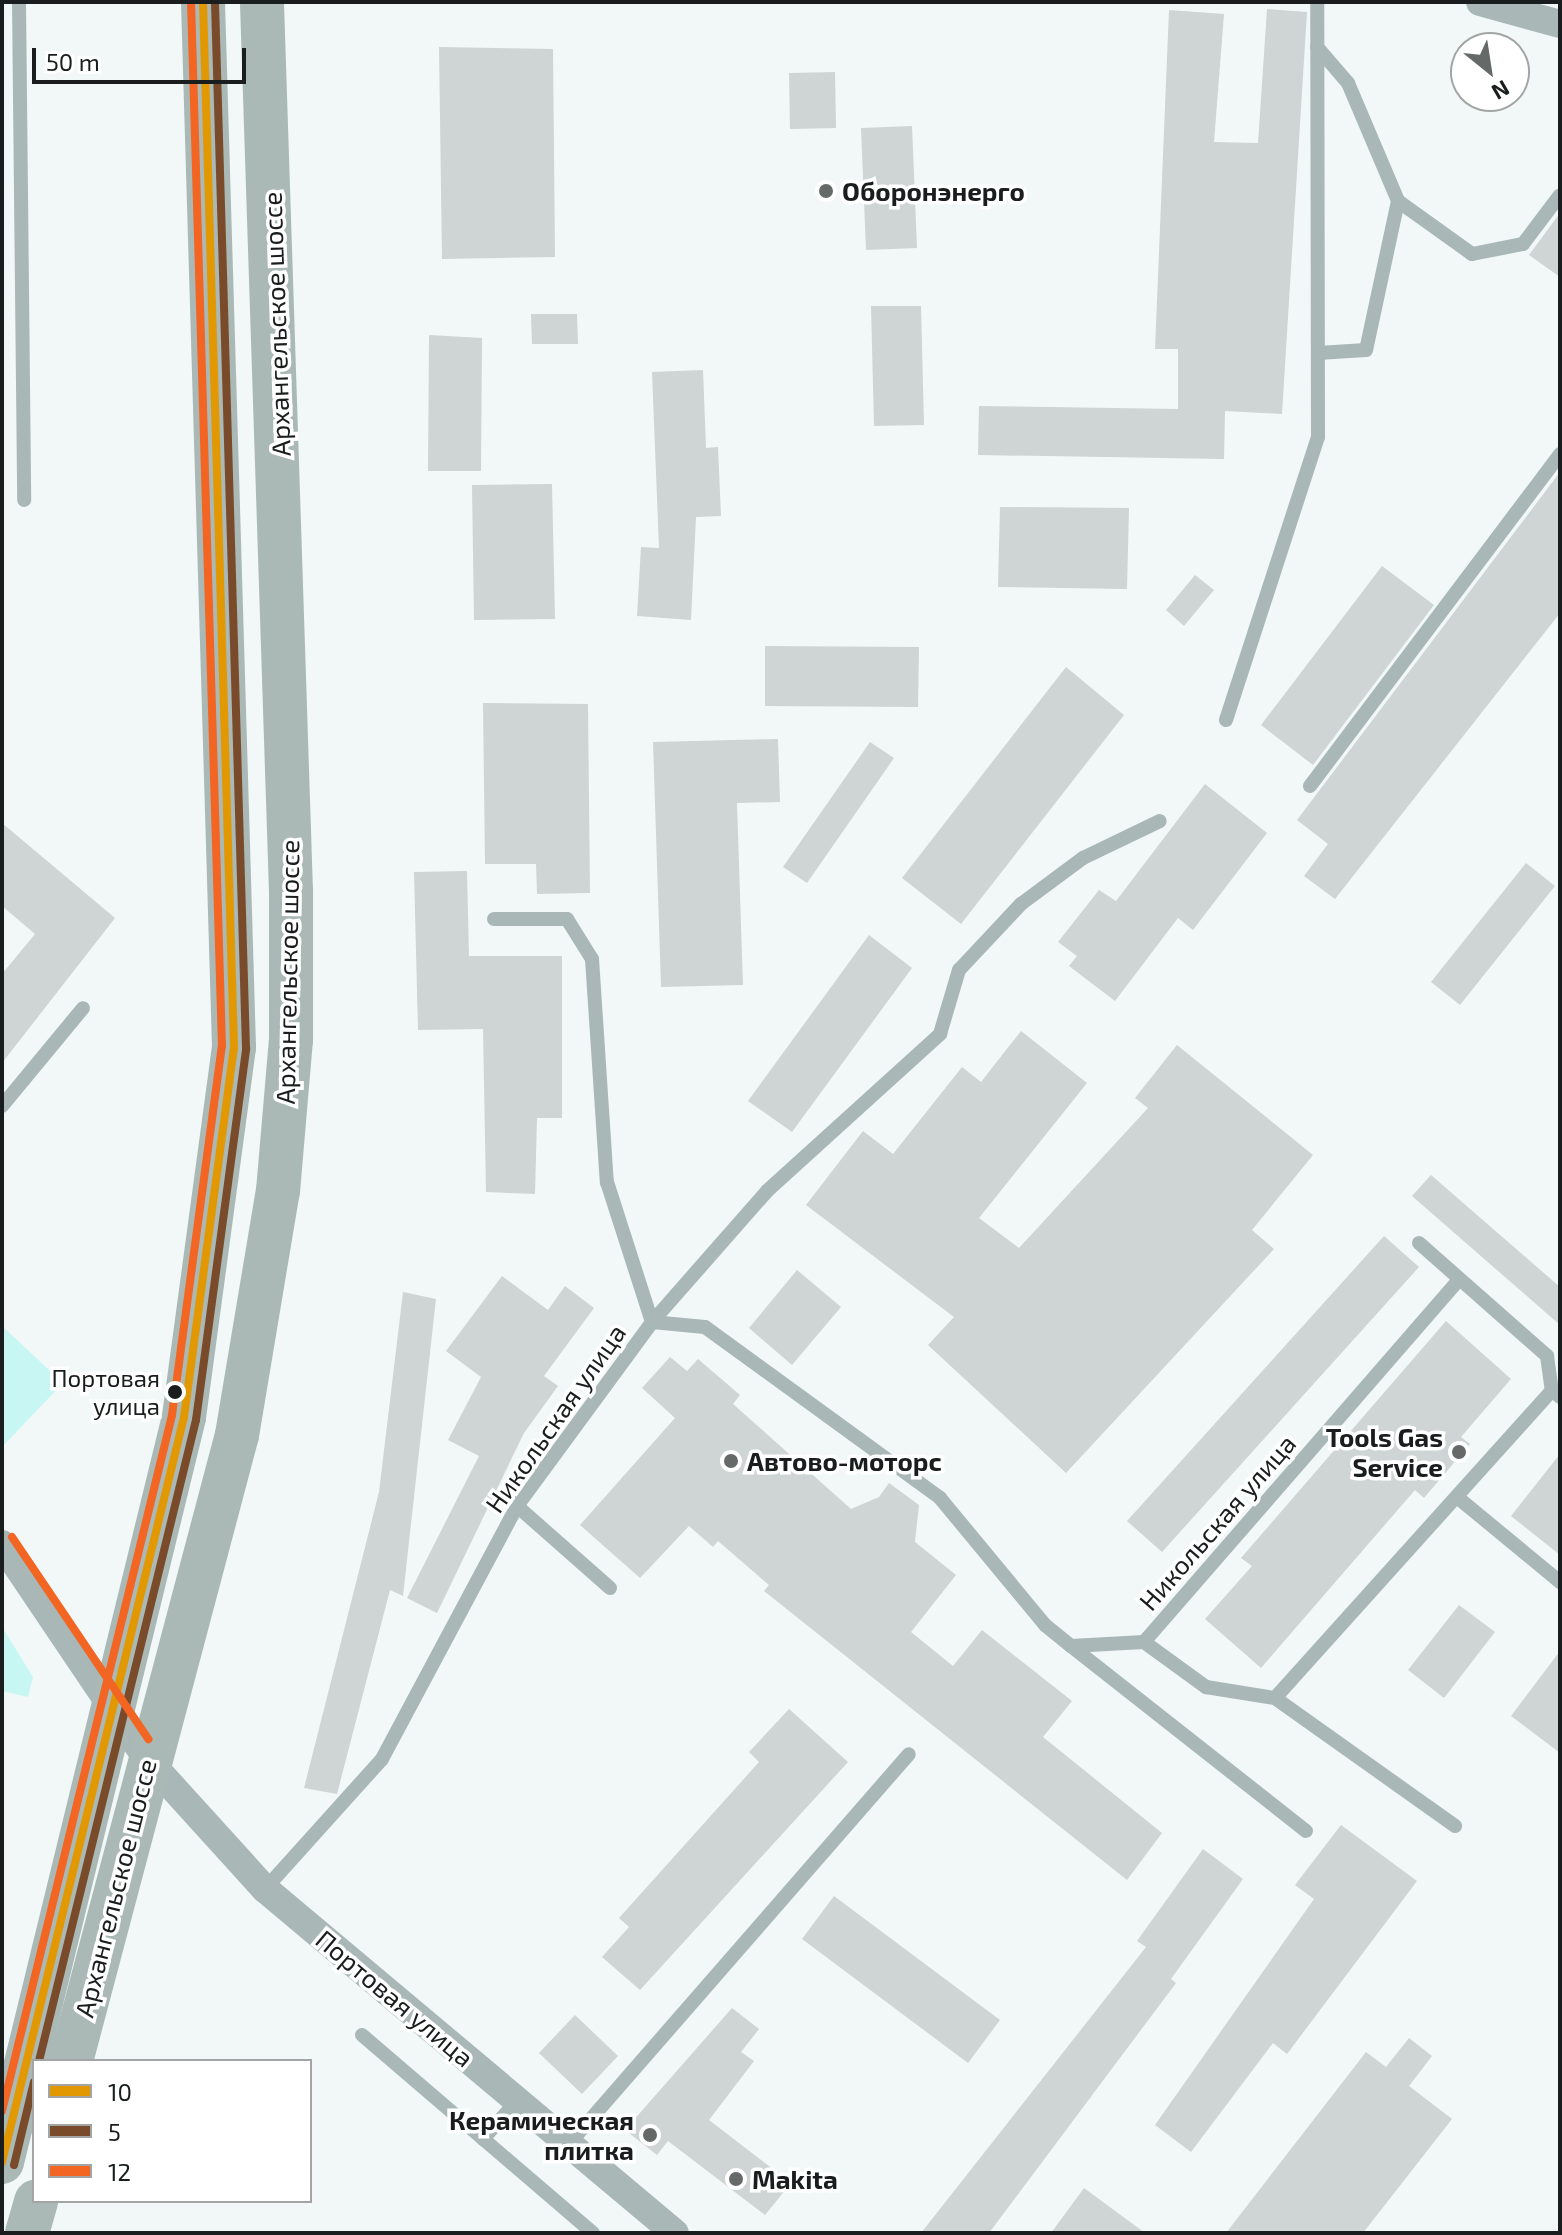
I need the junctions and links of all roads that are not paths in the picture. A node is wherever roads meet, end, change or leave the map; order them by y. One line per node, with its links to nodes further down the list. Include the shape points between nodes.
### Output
1 (19, 2): 12 (lane)
2 (203, 2): 31 (main road, Архангельское шоссе, via 234,1047 184,1417)
3 (262, 2): 33 (main road, Архангельское шоссе, via 278,342 291,1040 262,1314)
4 (1317, 2): 7 (lane)
5 (1480, 2): 6 (street)
6 (1560, 24)
7 (1317, 47): 9 (lane, via 1348,83); 10 (lane)
8 (1560, 195): 9 (lane, via 1523,244 1472,254)
9 (1398, 201): 10 (lane, via 1366,350)
10 (1318, 353): 13 (lane, via 1318,437)
11 (1560, 454): 14 (lane)
12 (24, 500)
13 (1226, 720)
14 (1310, 786)
15 (1160, 821): 21 (lane, via 1083,858 1021,904 959,970 940,1034 767,1191)
16 (494, 919): 21 (lane, via 567,919 592,959 607,1182)
17 (83, 1008): 18 (lane)
18 (2, 1106)
19 (1419, 1243): 20 (lane)
20 (1458, 1281): 22 (lane, via 1547,1356); 28 (lane, Никольская улица)
21 (652, 1322): 24 (lane, Никольская улица); 29 (lane, Никольская улица, via 705,1327 940,1498 1045,1625)
22 (1556, 1394): 23 (lane)
23 (1457, 1497): 26 (lane); 30 (lane)
24 (517, 1506): 27 (lane); 36 (lane, Никольская улица, via 382,1759)
25 (2, 1544): 31 (street, Портовая улица)
26 (1560, 1582)
27 (610, 1588)
28 (1144, 1642): 29 (lane, Никольская улица); 30 (lane, via 1206,1687)
29 (1071, 1646): 35 (lane)
30 (1275, 1698): 34 (lane)
31 (114, 1712): 33 (street, Портовая улица); 42 (main road, Архангельское шоссе)
32 (909, 1754): 41 (lane)
33 (147, 1759): 36 (street, Портовая улица); 38 (main road, Архангельское шоссе)
34 (1455, 1826)
35 (1306, 1831)
36 (265, 1889): 39 (street, Портовая улица)
37 (362, 2035): 40 (lane)
38 (72, 2059)
39 (517, 2101): 40 (lane); 41 (street, Портовая улица)
40 (483, 2139): 45 (lane)
41 (569, 2144): 46 (street, Портовая улица)
42 (2, 2162)
43 (35, 2203): 44 (main road)
44 (27, 2233)
45 (593, 2233)
46 (675, 2233)

